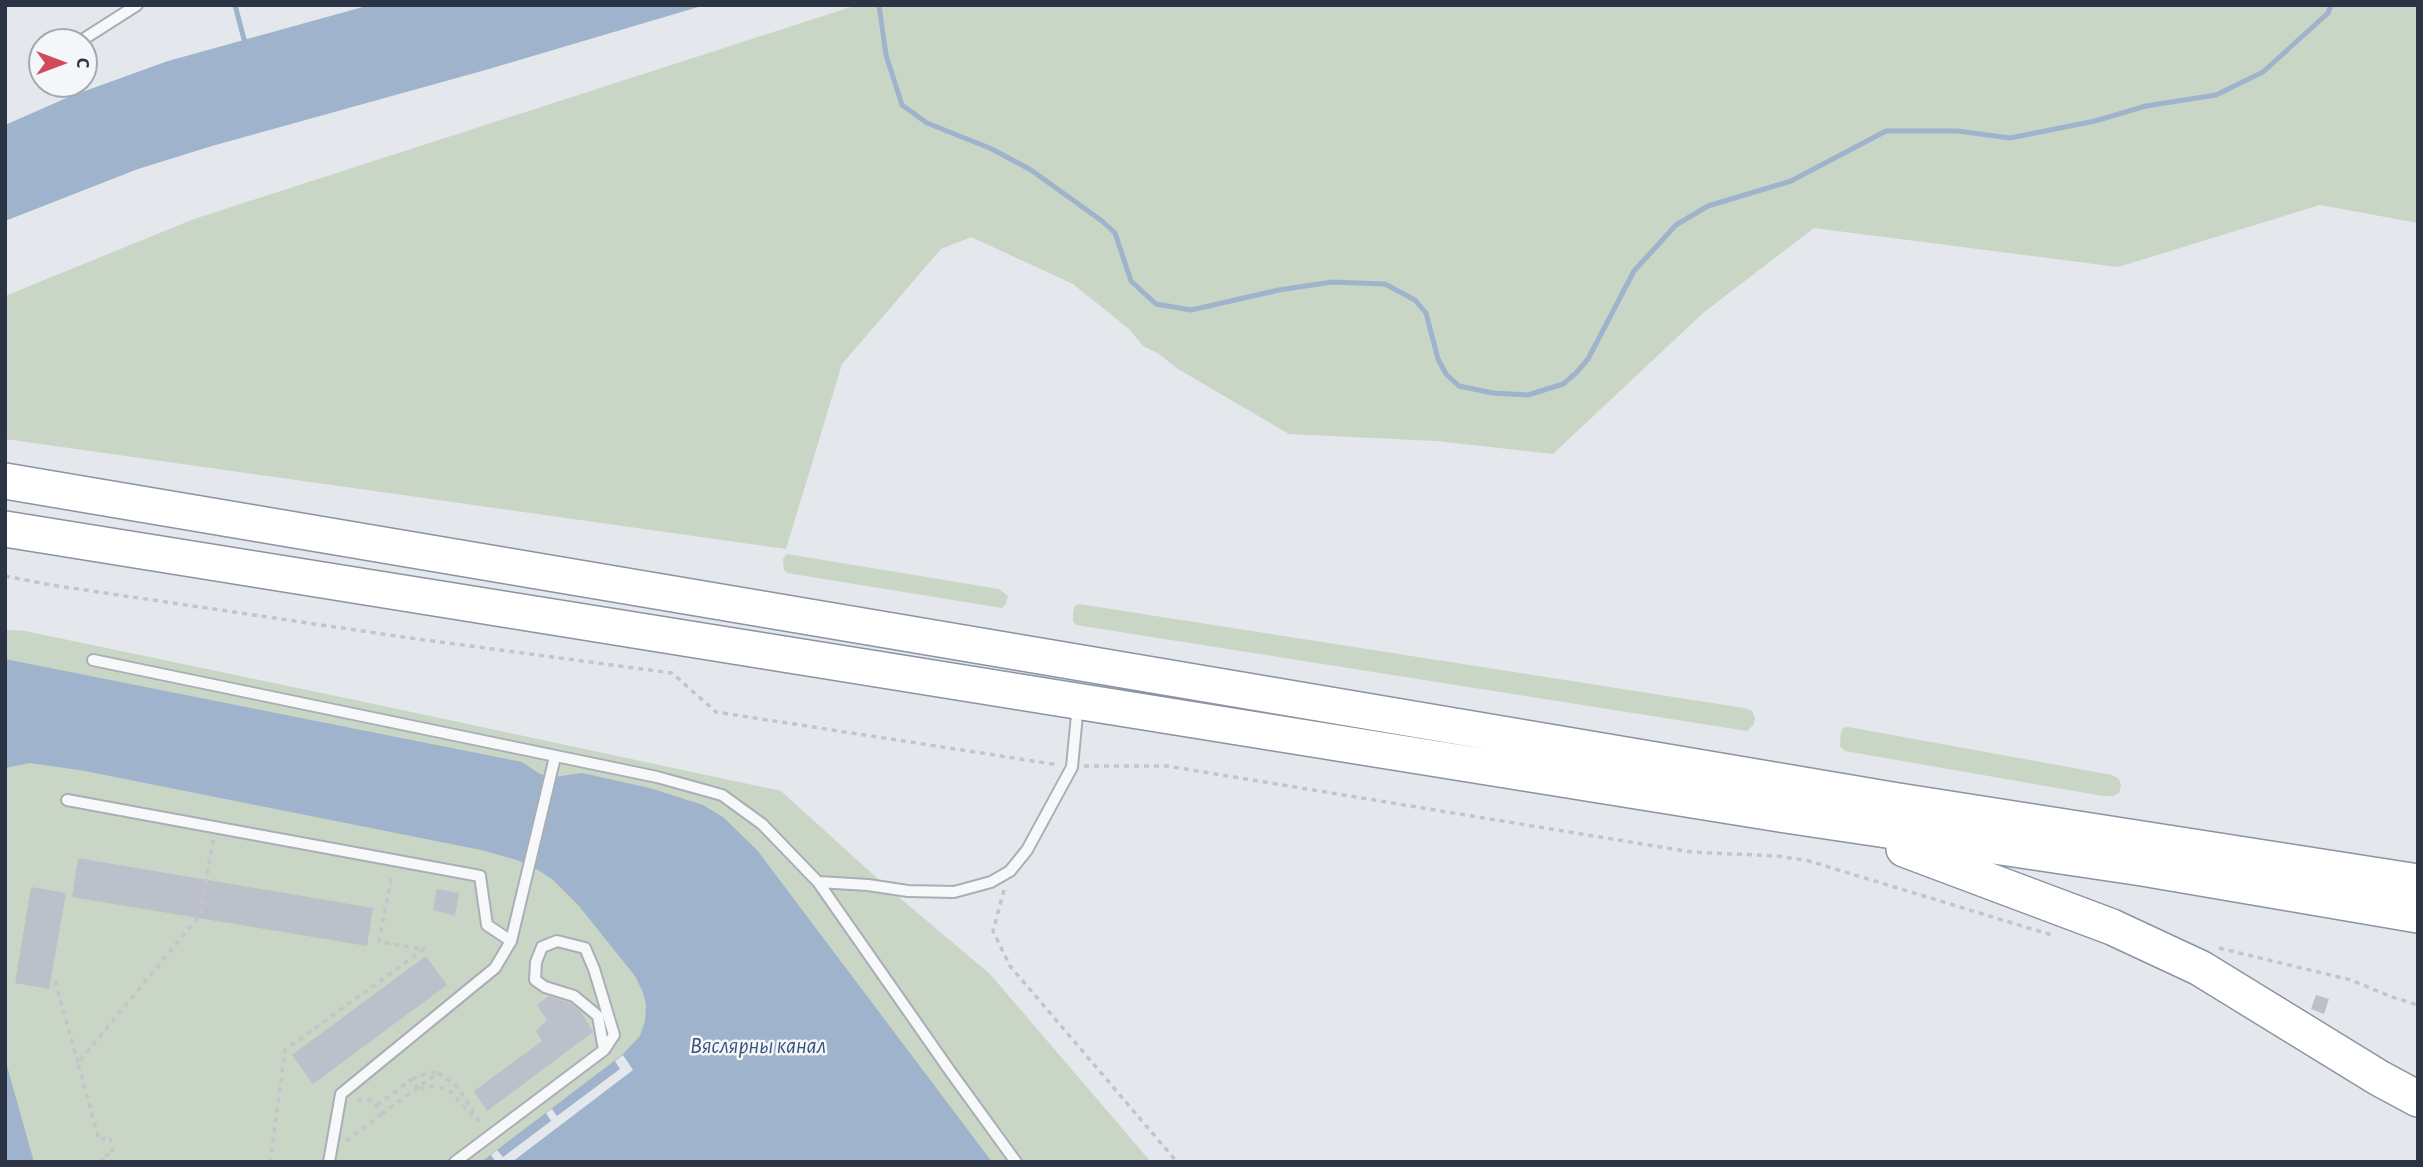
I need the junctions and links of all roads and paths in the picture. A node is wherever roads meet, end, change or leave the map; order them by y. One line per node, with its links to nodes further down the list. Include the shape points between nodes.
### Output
1 (137, 5): 2 (lane)
2 (98, 30)
3 (5, 481): 16 (highway, via 1898,801)
4 (5, 529): 7 (highway)
5 (5, 576): 9 (path, via 672,673 716,712)
6 (93, 660): 8 (lane)
7 (1079, 702): 9 (lane); 11 (highway)
8 (554, 760): 15 (lane, via 657,777 722,794 762,824); 18 (lane)
9 (1072, 767): 14 (lane, via 1027,850); 17 (path, via 1167,766 1691,852 1809,861)
10 (67, 800): 12 (lane)
11 (1786, 815): 16 (highway, via 2142,868); 27 (highway, via 1925,855 2112,927 2200,968)
12 (215, 827): 13 (lane); 23 (path, via 200,915)
13 (395, 860): 18 (lane, via 480,876 486,925); 35 (path, via 379,942 424,950 285,1049)
14 (1010, 871): 15 (lane, via 992,882 954,892); 39 (path, via 993,931 1010,966)
15 (818, 882): 38 (lane)
16 (2409, 897)
17 (2062, 937)
18 (511, 941): 36 (lane, via 495,968 341,1094)
19 (2212, 946): 21 (path, via 2351,980)
20 (55, 981): 23 (path)
21 (2418, 1004)
22 (604, 1050): 22 (lane, via 598,1016 574,996 535,980 542,947 557,941 585,948 614,1035); 37 (lane)
23 (78, 1063): 34 (path, via 99,1140 110,1137 113,1154 101,1157)
24 (438, 1073): 25 (path); 26 (path); 26 (path, via 458,1087 482,1126 449,1090 434,1086)
25 (412, 1079): 26 (path); 29 (path)
26 (418, 1089): 30 (path)
27 (2418, 1099)
28 (358, 1100): 29 (path, via 372,1100)
29 (377, 1105): 30 (path)
30 (383, 1113): 32 (path)
31 (347, 1131): 32 (path)
32 (346, 1141): 33 (path)
33 (345, 1152)
34 (104, 1162)
35 (270, 1162)
36 (329, 1162)
37 (455, 1162)
38 (1016, 1162)
39 (1177, 1162)

